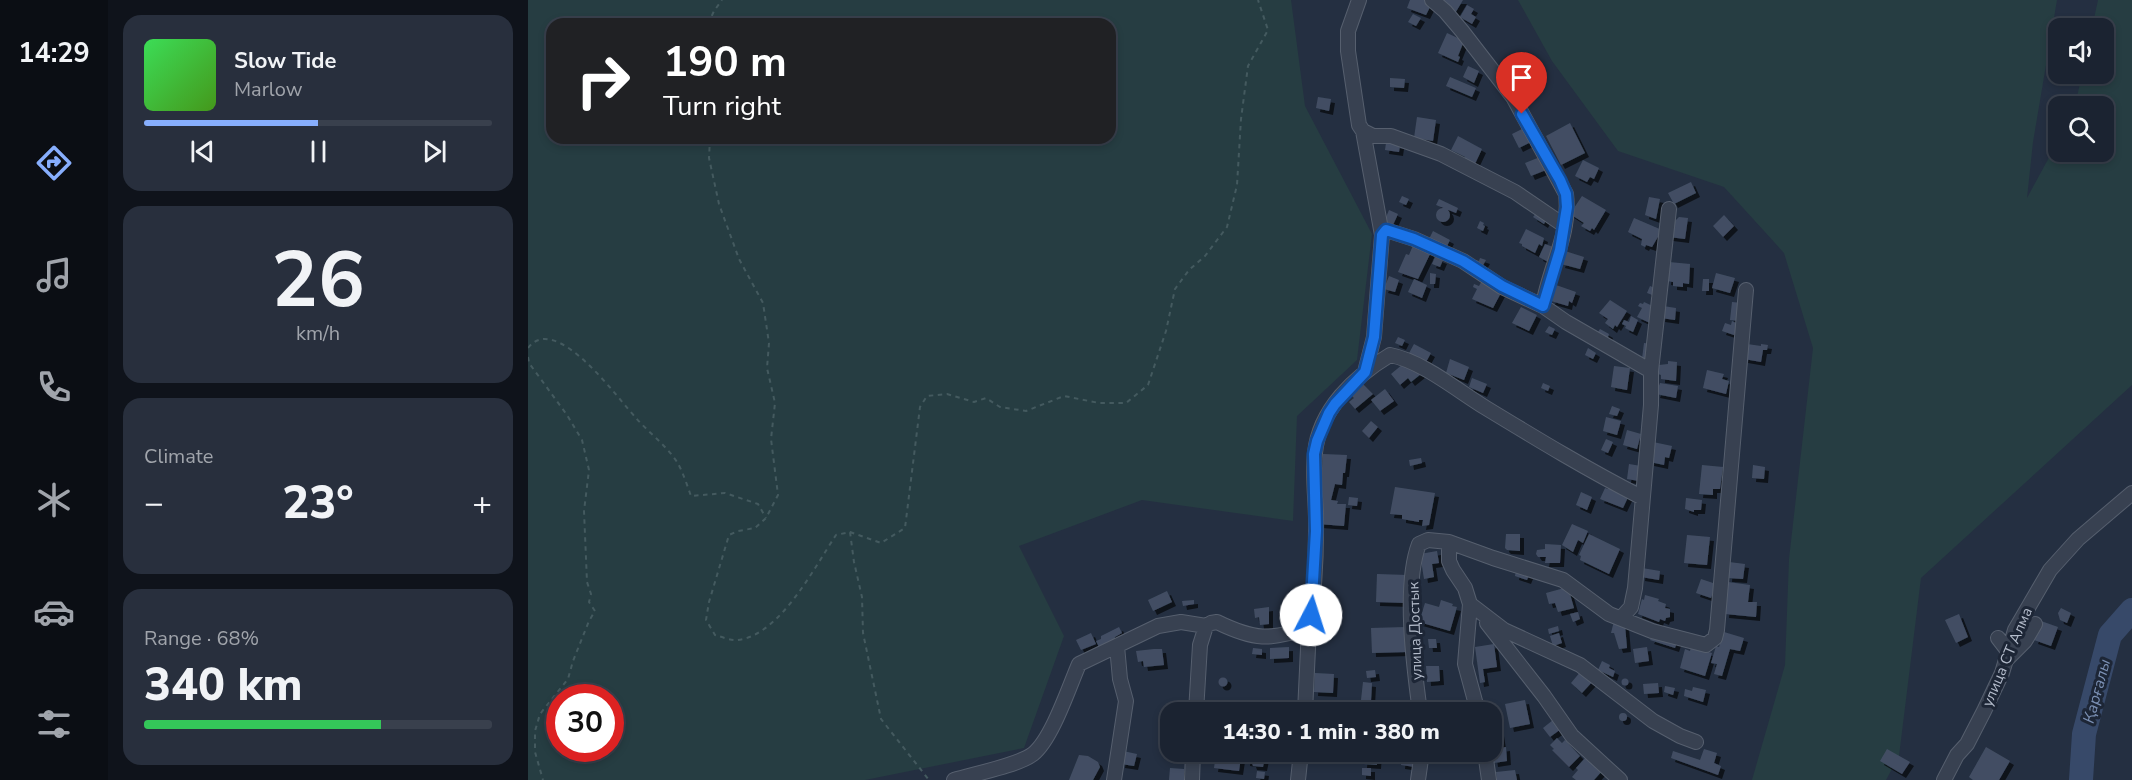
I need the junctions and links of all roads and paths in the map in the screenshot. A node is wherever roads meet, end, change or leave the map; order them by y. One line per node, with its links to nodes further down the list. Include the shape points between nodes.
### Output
1 (722, 0): 5 (path)
2 (1258, 0): 20 (path, via 1268,30 1248,66 1240,119 1237,185 1227,227 1175,289 1148,385 1126,403 1099,403 1064,396 1026,411 1000,407 986,398 974,402 947,394 927,396 920,407 904,528 881,543)
3 (1359, 0): 6 (street, via 1348,31 1348,51)
4 (1432, 0): 9 (street, via 1462,31 1513,97 1566,194)
5 (711, 18)
6 (1363, 131): 9 (street, via 1408,140 1441,154 1515,192); 10 (street)
7 (710, 144): 19 (path, via 709,158 720,204 738,259 763,303 769,343 767,368 775,403 771,439 778,495)
8 (1669, 209): 15 (street)
9 (1565, 226): 12 (street)
10 (1382, 235): 12 (street, via 1386,230 1414,239 1463,261); 16 (street, via 1374,337)
11 (1746, 290): 23 (street, via 1715,638 1706,645 1699,644 1632,624)
12 (1543, 306): 15 (street)
13 (528, 348): 19 (path, via 542,339 560,342 584,359 668,449 679,464 691,496 725,493 758,504)
14 (528, 357): 39 (path, via 582,440 589,470 584,511 587,582 589,602 595,611 568,679 540,714 535,752)
15 (1651, 370): 18 (street)
16 (1365, 372): 18 (street, via 1390,355 1402,357); 26 (street, via 1329,413 1314,454 1316,531)
17 (2132, 493): 29 (street, улица СТ Алма, via 2078,539 2050,570 2015,630)
18 (1641, 497): 23 (street, via 1635,588 1631,607)
19 (766, 518): 20 (path, via 754,528 729,535 706,620 715,635 737,640 763,632 793,600 836,536)
20 (850, 532): 40 (path, via 862,597 863,633 880,719)
21 (1449, 542): 22 (street, via 1449,561); 23 (street, via 1563,580 1610,614); 32 (street, улица Достык, via 1428,540 1419,544 1413,567)
22 (1470, 604): 33 (street, via 1465,664); 34 (street, via 1504,630 1580,665 1653,721); 47 (street, via 1572,736)
23 (1622, 617)
24 (2035, 624): 29 (street, via 2025,641)
25 (1206, 626): 26 (street, via 1217,622 1263,638); 28 (street, via 1181,622 1158,626); 30 (street, via 1200,645)
26 (1309, 627): 31 (street)
27 (1998, 638): 29 (street)
28 (1118, 646): 41 (street, via 1079,664 1044,743 1033,755); 42 (street, via 1126,701)
29 (2007, 656): 48 (street, улица СТ Алма, via 1972,736)
30 (1197, 702)
31 (1305, 702)
32 (1419, 702)
33 (1475, 702)
34 (1696, 742)
35 (1193, 762): 43 (street)
36 (1300, 762): 44 (street)
37 (1421, 762): 45 (street)
38 (1486, 762): 46 (street)
39 (543, 780)
40 (929, 780)
41 (954, 780)
42 (1114, 780)
43 (1192, 780)
44 (1298, 780)
45 (1418, 780)
46 (1489, 780)
47 (1620, 780)
48 (1944, 780)

